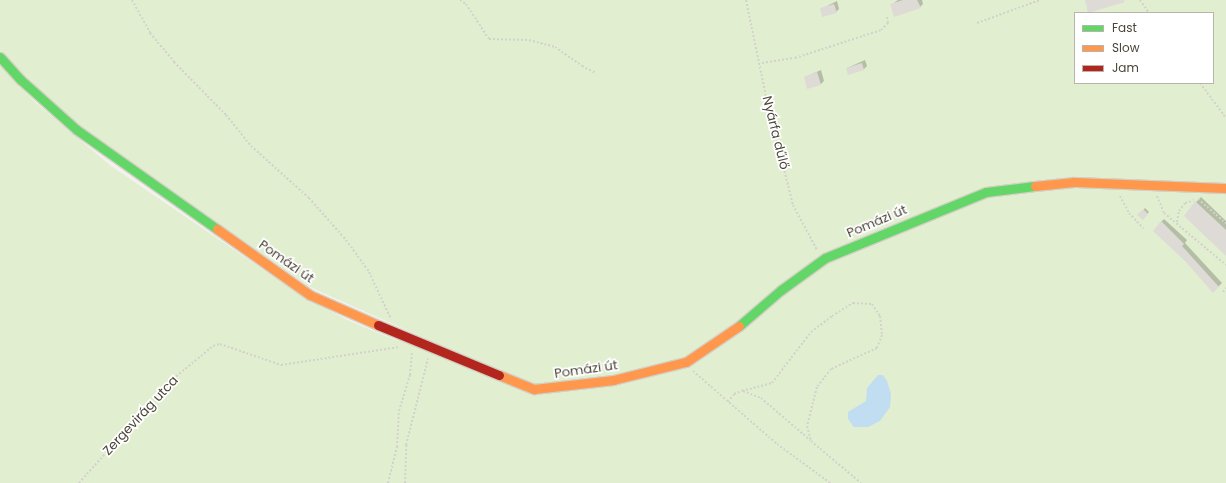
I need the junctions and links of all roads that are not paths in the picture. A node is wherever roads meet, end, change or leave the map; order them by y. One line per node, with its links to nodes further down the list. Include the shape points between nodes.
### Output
1 (0, 57): 2 (street, Pomázi út, via 20,80 77,130 310,295 388,331 534,389 613,380 686,362 739,326 781,290 825,258 986,192 1074,182 1159,183)
2 (1226, 188)

